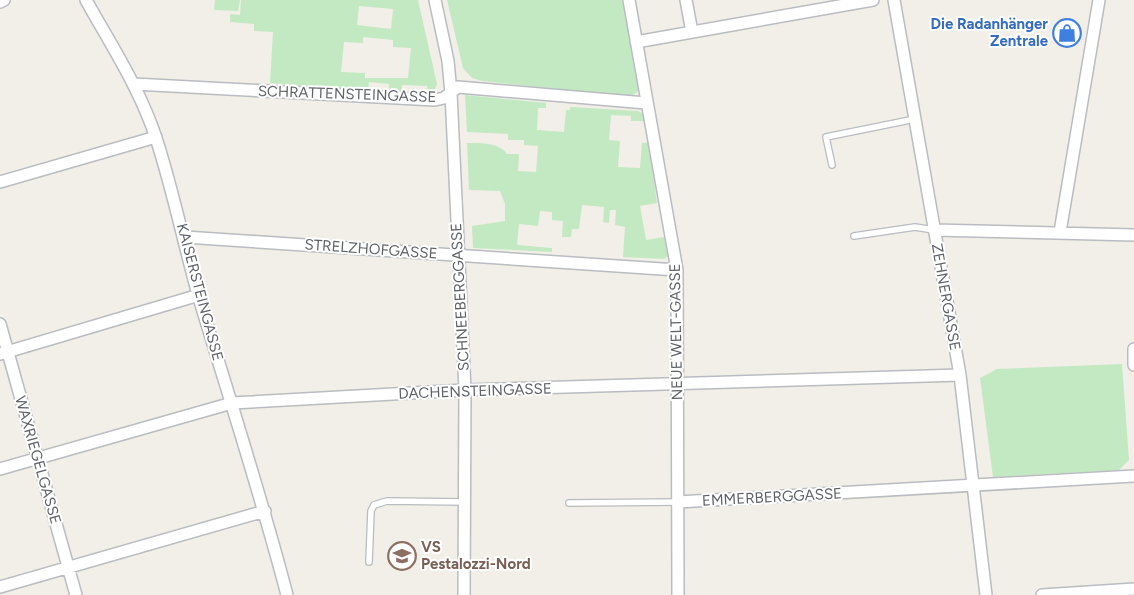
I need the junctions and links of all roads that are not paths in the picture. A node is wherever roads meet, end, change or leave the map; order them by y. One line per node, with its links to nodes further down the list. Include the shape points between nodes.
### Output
1 (4, 0): 9 (street)
2 (86, 0): 12 (street, KAISERSTEINGASSE)
3 (434, 0): 13 (street, SCHNEEBERGGASSE, via 448,61)
4 (630, 0): 11 (street, NEUE WELT-GASSE)
5 (686, 0): 10 (street)
6 (873, 0): 10 (street)
7 (894, 0): 15 (street, ZEHNERGASSE)
8 (1099, 0): 20 (street)
9 (0, 2)
10 (692, 32): 11 (street)
11 (636, 42): 14 (street, NEUE WELT-GASSE)
12 (134, 84): 13 (street, SCHRATTENSTEINGASSE, via 434,100); 16 (street, KAISERSTEINGASSE)
13 (450, 93): 14 (street, SCHRATTENSTEINGASSE, via 458,88); 24 (street, SCHNEEBERGGASSE)
14 (646, 103): 25 (street, NEUE WELT-GASSE)
15 (915, 119): 17 (lane, via 826,137); 19 (street, ZEHNERGASSE)
16 (156, 136): 18 (street); 22 (street, KAISERSTEINGASSE)
17 (832, 166)
18 (0, 182)
19 (934, 230): 20 (street); 23 (lane, via 915,227); 31 (street, ZEHNERGASSE)
20 (1060, 232): 21 (street)
21 (1134, 235)
22 (185, 236): 24 (street, STRELZHOFGASSE); 26 (street, KAISERSTEINGASSE)
23 (854, 236)
24 (458, 254): 25 (street, STRELZHOFGASSE); 33 (street, SCHNEEBERGGASSE)
25 (677, 270): 32 (street, NEUE WELT-GASSE)
26 (198, 295): 29 (street); 34 (street, KAISERSTEINGASSE)
27 (0, 324): 29 (street, WAXRIEGELGASSE)
28 (1134, 349): 30 (street)
29 (4, 353): 35 (street, WAXRIEGELGASSE)
30 (1134, 365)
31 (960, 375): 32 (street, DACHENSTEINGASSE); 38 (street, ZEHNERGASSE)
32 (678, 385): 33 (street, DACHENSTEINGASSE); 40 (street, NEUE WELT-GASSE)
33 (465, 390): 34 (street, DACHENSTEINGASSE); 39 (street, SCHNEEBERGGASSE)
34 (232, 403): 35 (street, DACHENSTEINGASSE); 42 (street, KAISERSTEINGASSE)
35 (37, 459): 36 (street, DACHENSTEINGASSE); 44 (street, WAXRIEGELGASSE)
36 (0, 469)
37 (1134, 476): 38 (street, EMMERBERGGASSE)
38 (974, 486): 40 (street, EMMERBERGGASSE); 51 (street, ZEHNERGASSE)
39 (465, 502): 43 (lane, via 387,501 374,505); 49 (street, SCHNEEBERGGASSE)
40 (678, 502): 41 (lane, EMMERBERGGASSE); 50 (street, NEUE WELT-GASSE)
41 (570, 503)
42 (265, 511): 44 (street); 48 (street, KAISERSTEINGASSE)
43 (369, 562)
44 (68, 567): 45 (street); 47 (street, WAXRIEGELGASSE)
45 (0, 587)
46 (1134, 589): 52 (street)
47 (76, 595)
48 (287, 595)
49 (464, 595)
50 (678, 595)
51 (986, 595)
52 (1042, 595)

